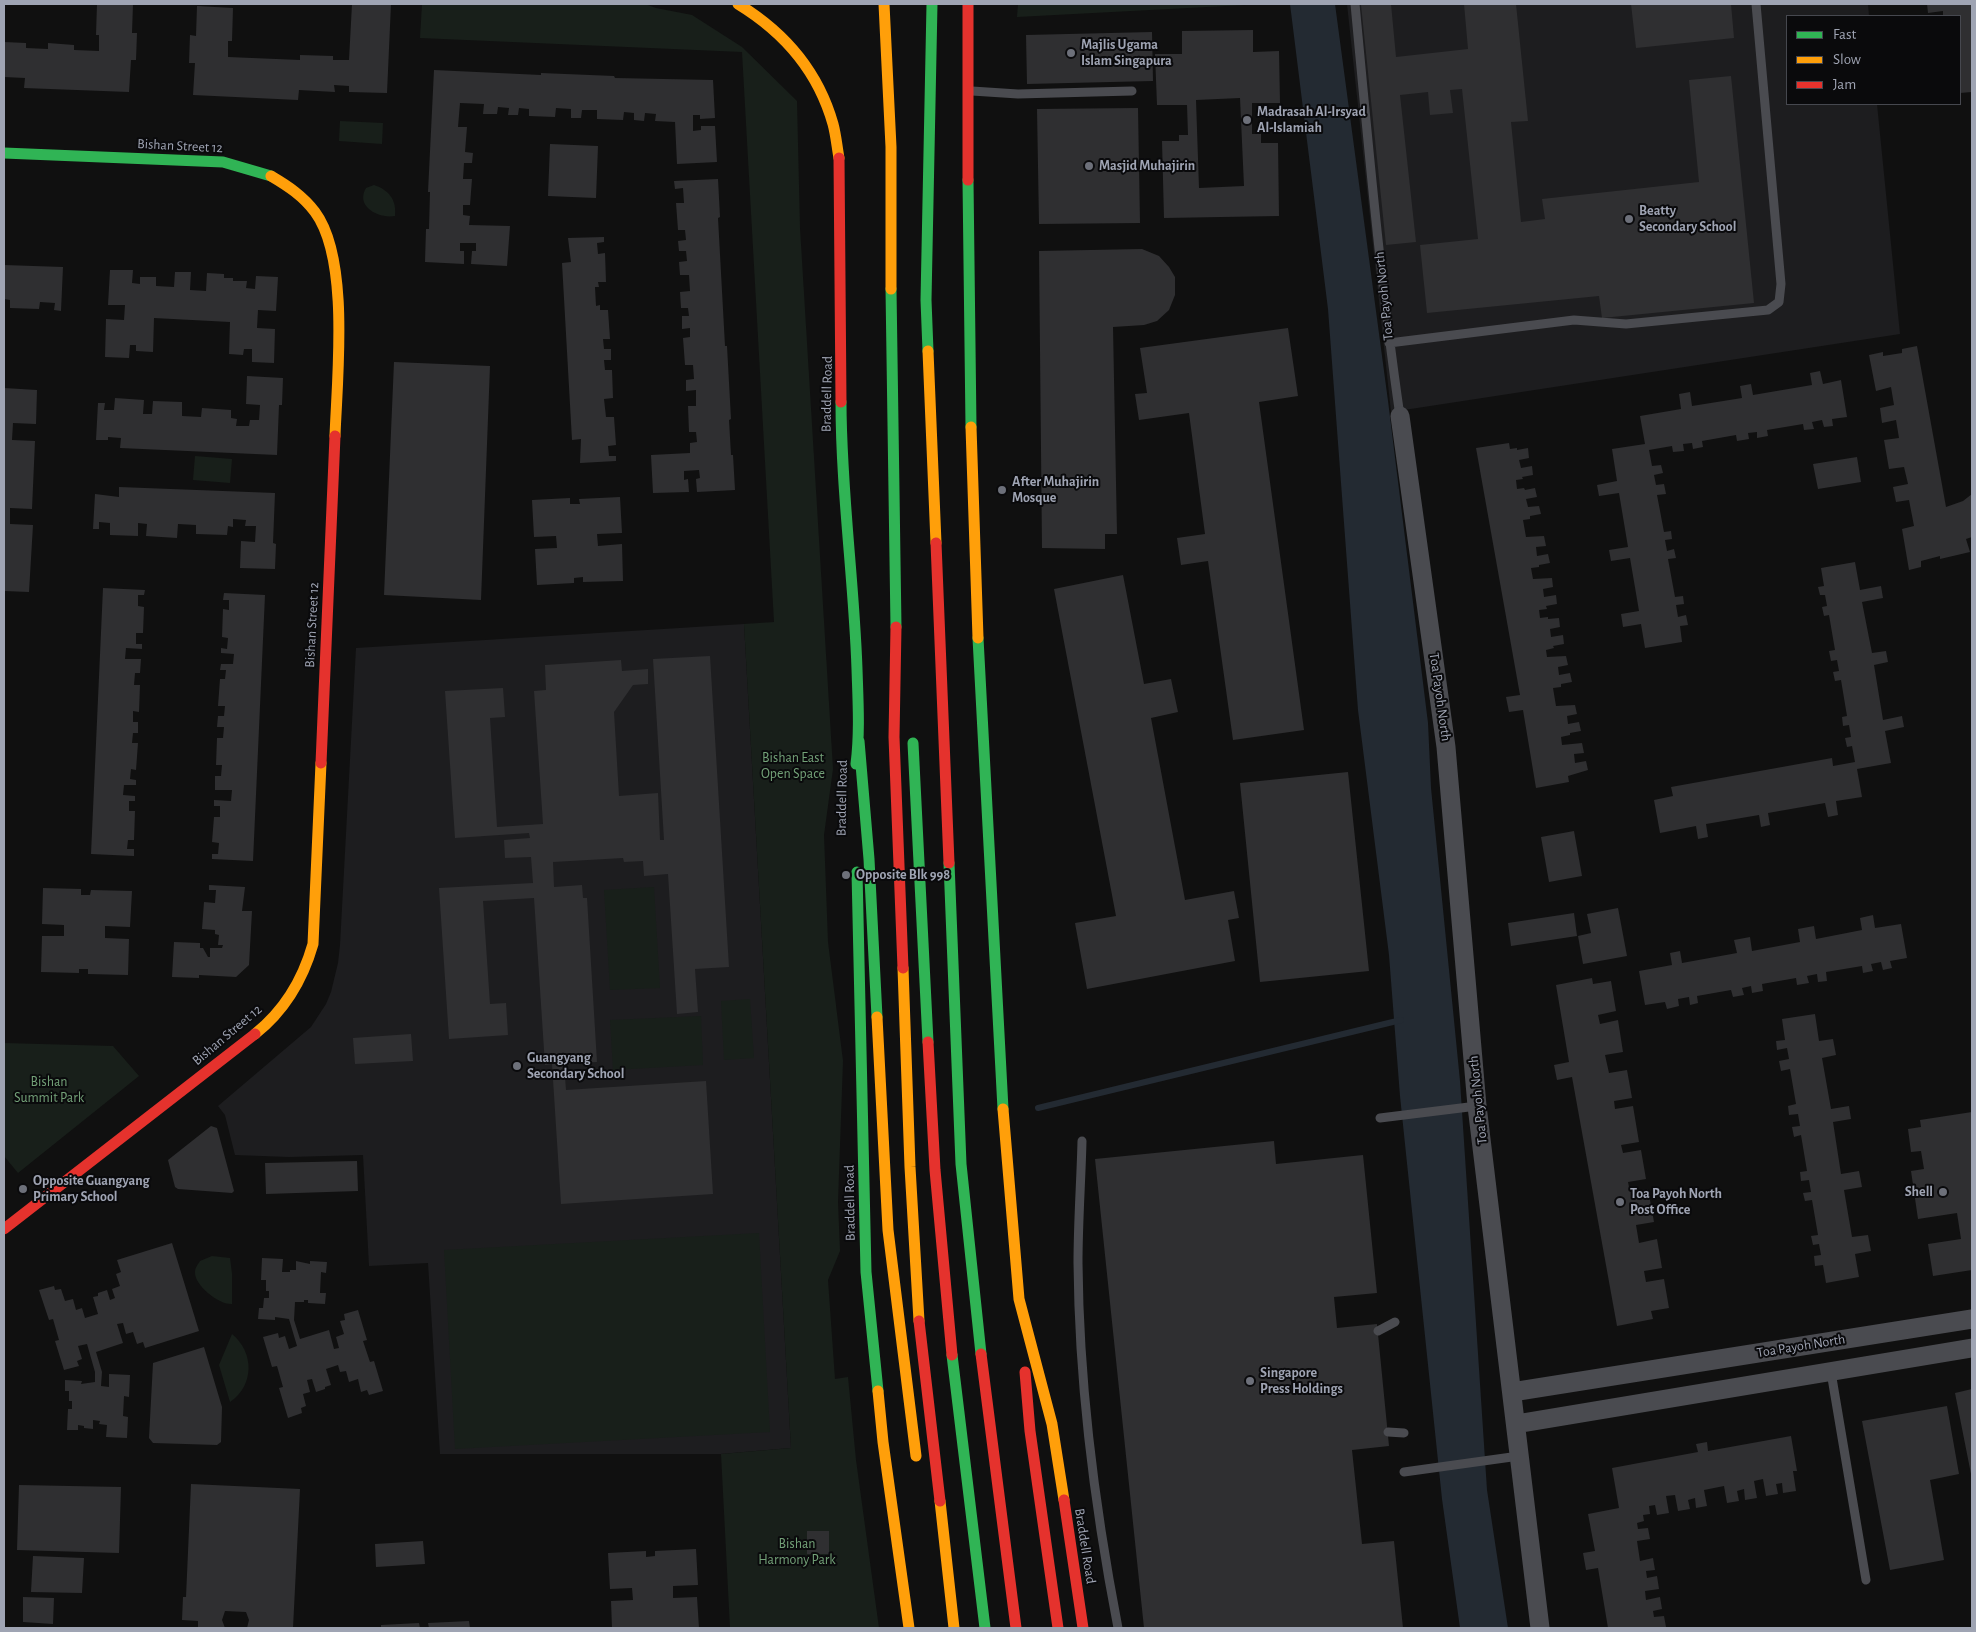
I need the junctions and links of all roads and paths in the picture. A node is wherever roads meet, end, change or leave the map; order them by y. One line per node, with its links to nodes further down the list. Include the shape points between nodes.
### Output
1 (738, 4): 17 (main road, Braddell Road, via 756,15 795,50 816,79 833,124 840,167 841,448 853,591)
2 (884, 4): 10 (main road)
3 (932, 4): 41 (main road, via 926,300 961,1164 974,1298)
4 (968, 4): 8 (main road, Braddell Road)
5 (1355, 4): 12 (lane, Toa Payoh North)
6 (1756, 4): 12 (lane, via 1781,284 1778,302 1768,310 1626,324 1574,320)
7 (898, 42): 10 (main road)
8 (969, 90): 9 (lane, via 1008,94); 24 (main road, Braddell Road, via 969,362 976,604 1004,1126)
9 (1132, 90)
10 (891, 147): 14 (main road)
11 (4, 152): 23 (main road, Bishan Street 12, via 223,162 267,174 296,191 316,213 328,238 336,268 339,329 313,944 308,965 281,1009 261,1029)
12 (1389, 343): 13 (lane, Toa Payoh North)
13 (1400, 416): 20 (street, Toa Payoh North, via 1446,747)
14 (896, 686): 15 (main road); 39 (main road, via 894,737 918,1311)
15 (906, 713)
16 (912, 731): 40 (main road, via 934,1170)
17 (859, 740): 18 (main road, Braddell Road); 35 (main road, via 869,859 888,1230)
18 (856, 843)
19 (857, 863): 38 (main road, Braddell Road, via 866,1272 883,1442)
20 (1471, 1107): 21 (lane); 30 (street, Toa Payoh North)
21 (1380, 1118)
22 (1082, 1141): 44 (lane, via 1078,1263 1081,1349 1095,1492)
23 (4, 1229)
24 (1019, 1299): 42 (main road, via 1030,1431); 43 (main road, Braddell Road, via 1052,1424)
25 (1972, 1319): 30 (street, Toa Payoh North)
26 (1395, 1322): 27 (lane)
27 (1378, 1331)
28 (1972, 1348): 29 (street)
29 (1831, 1372): 31 (street); 37 (lane)
30 (1512, 1392): 31 (street, Toa Payoh North)
31 (1516, 1424): 34 (street, Toa Payoh North)
32 (1388, 1432): 33 (lane)
33 (1404, 1433)
34 (1512, 1457): 36 (lane); 45 (street, Toa Payoh North)
35 (917, 1468)
36 (1404, 1472)
37 (1866, 1580)
38 (909, 1628)
39 (954, 1628)
40 (985, 1628)
41 (1016, 1628)
42 (1058, 1628)
43 (1083, 1628)
44 (1118, 1628)
45 (1540, 1628)

